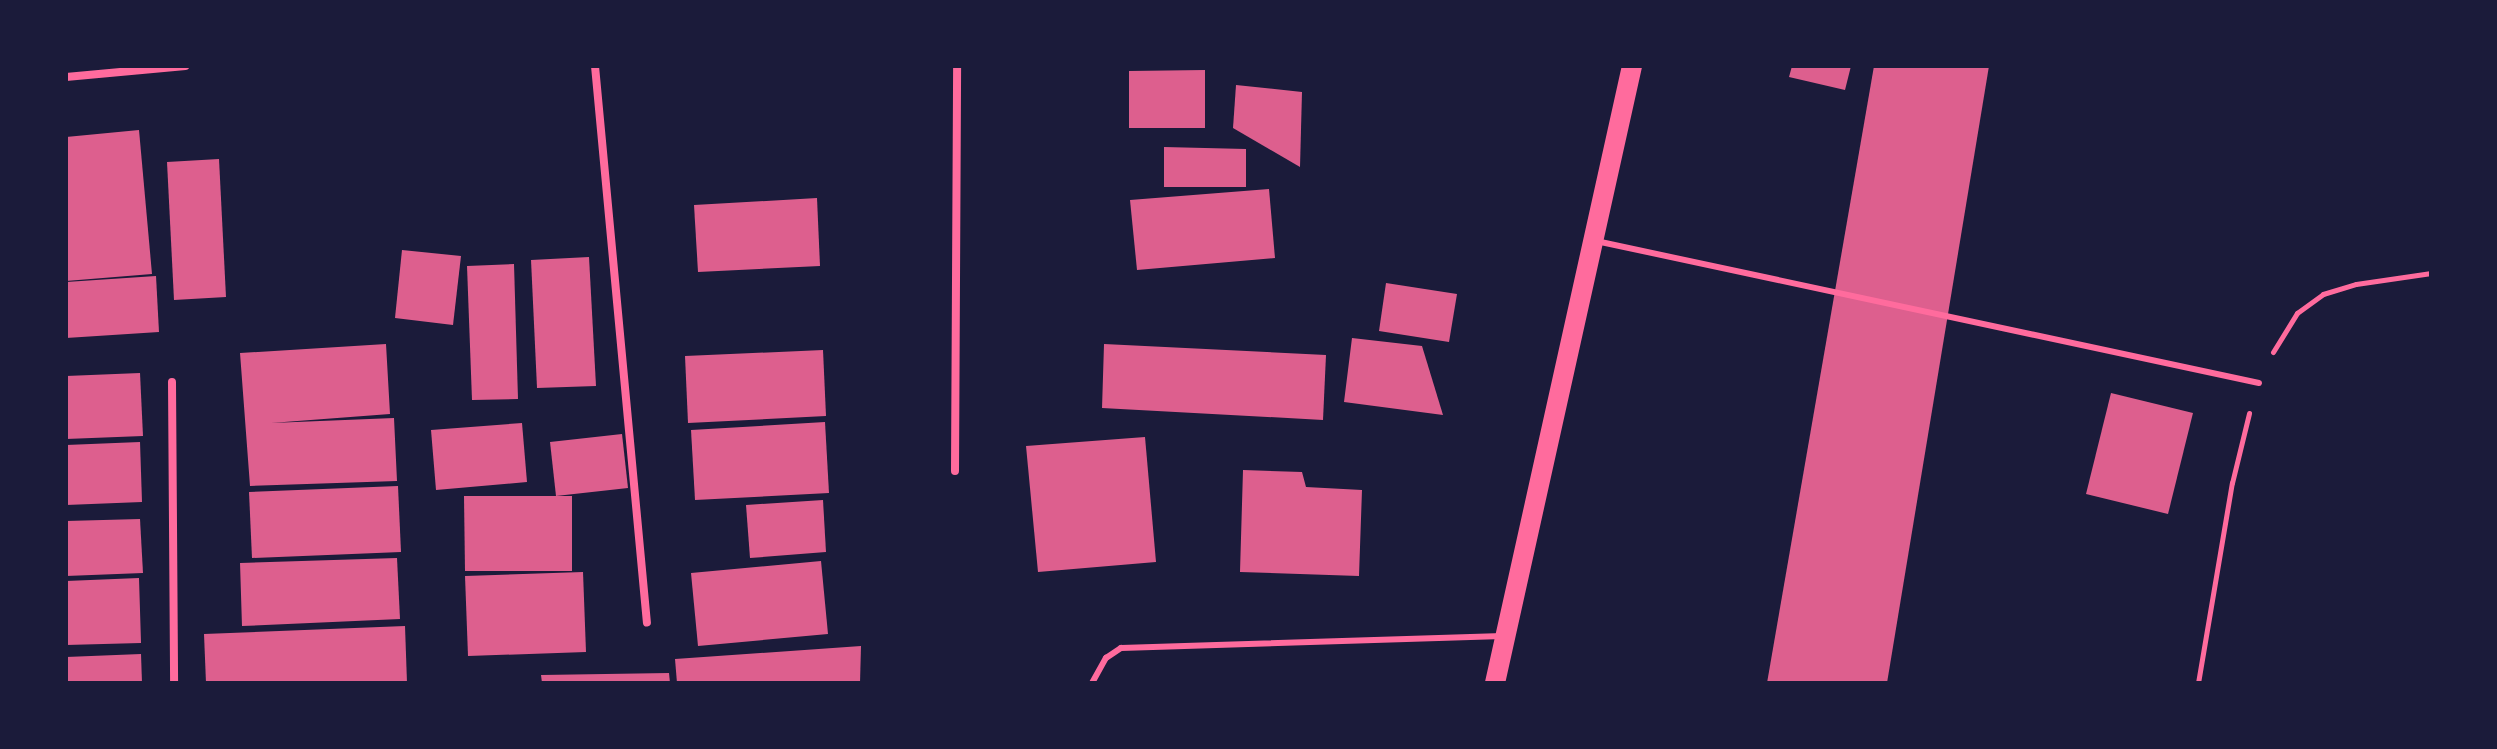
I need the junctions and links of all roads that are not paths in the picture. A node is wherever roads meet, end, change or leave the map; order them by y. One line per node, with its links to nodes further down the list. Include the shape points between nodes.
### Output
1 (185, 66): 5 (street)
2 (595, 66): 10 (street)
3 (957, 66): 9 (street)
4 (1632, 66): 6 (main road)
5 (66, 77)
6 (1592, 240): 8 (lane); 11 (main road)
7 (172, 382): 12 (street)
8 (2259, 383)
9 (955, 471)
10 (647, 623)
11 (1504, 636): 13 (lane, via 1121,648 1106,658); 14 (main road)
12 (174, 683)
13 (1092, 683)
14 (1495, 683)

